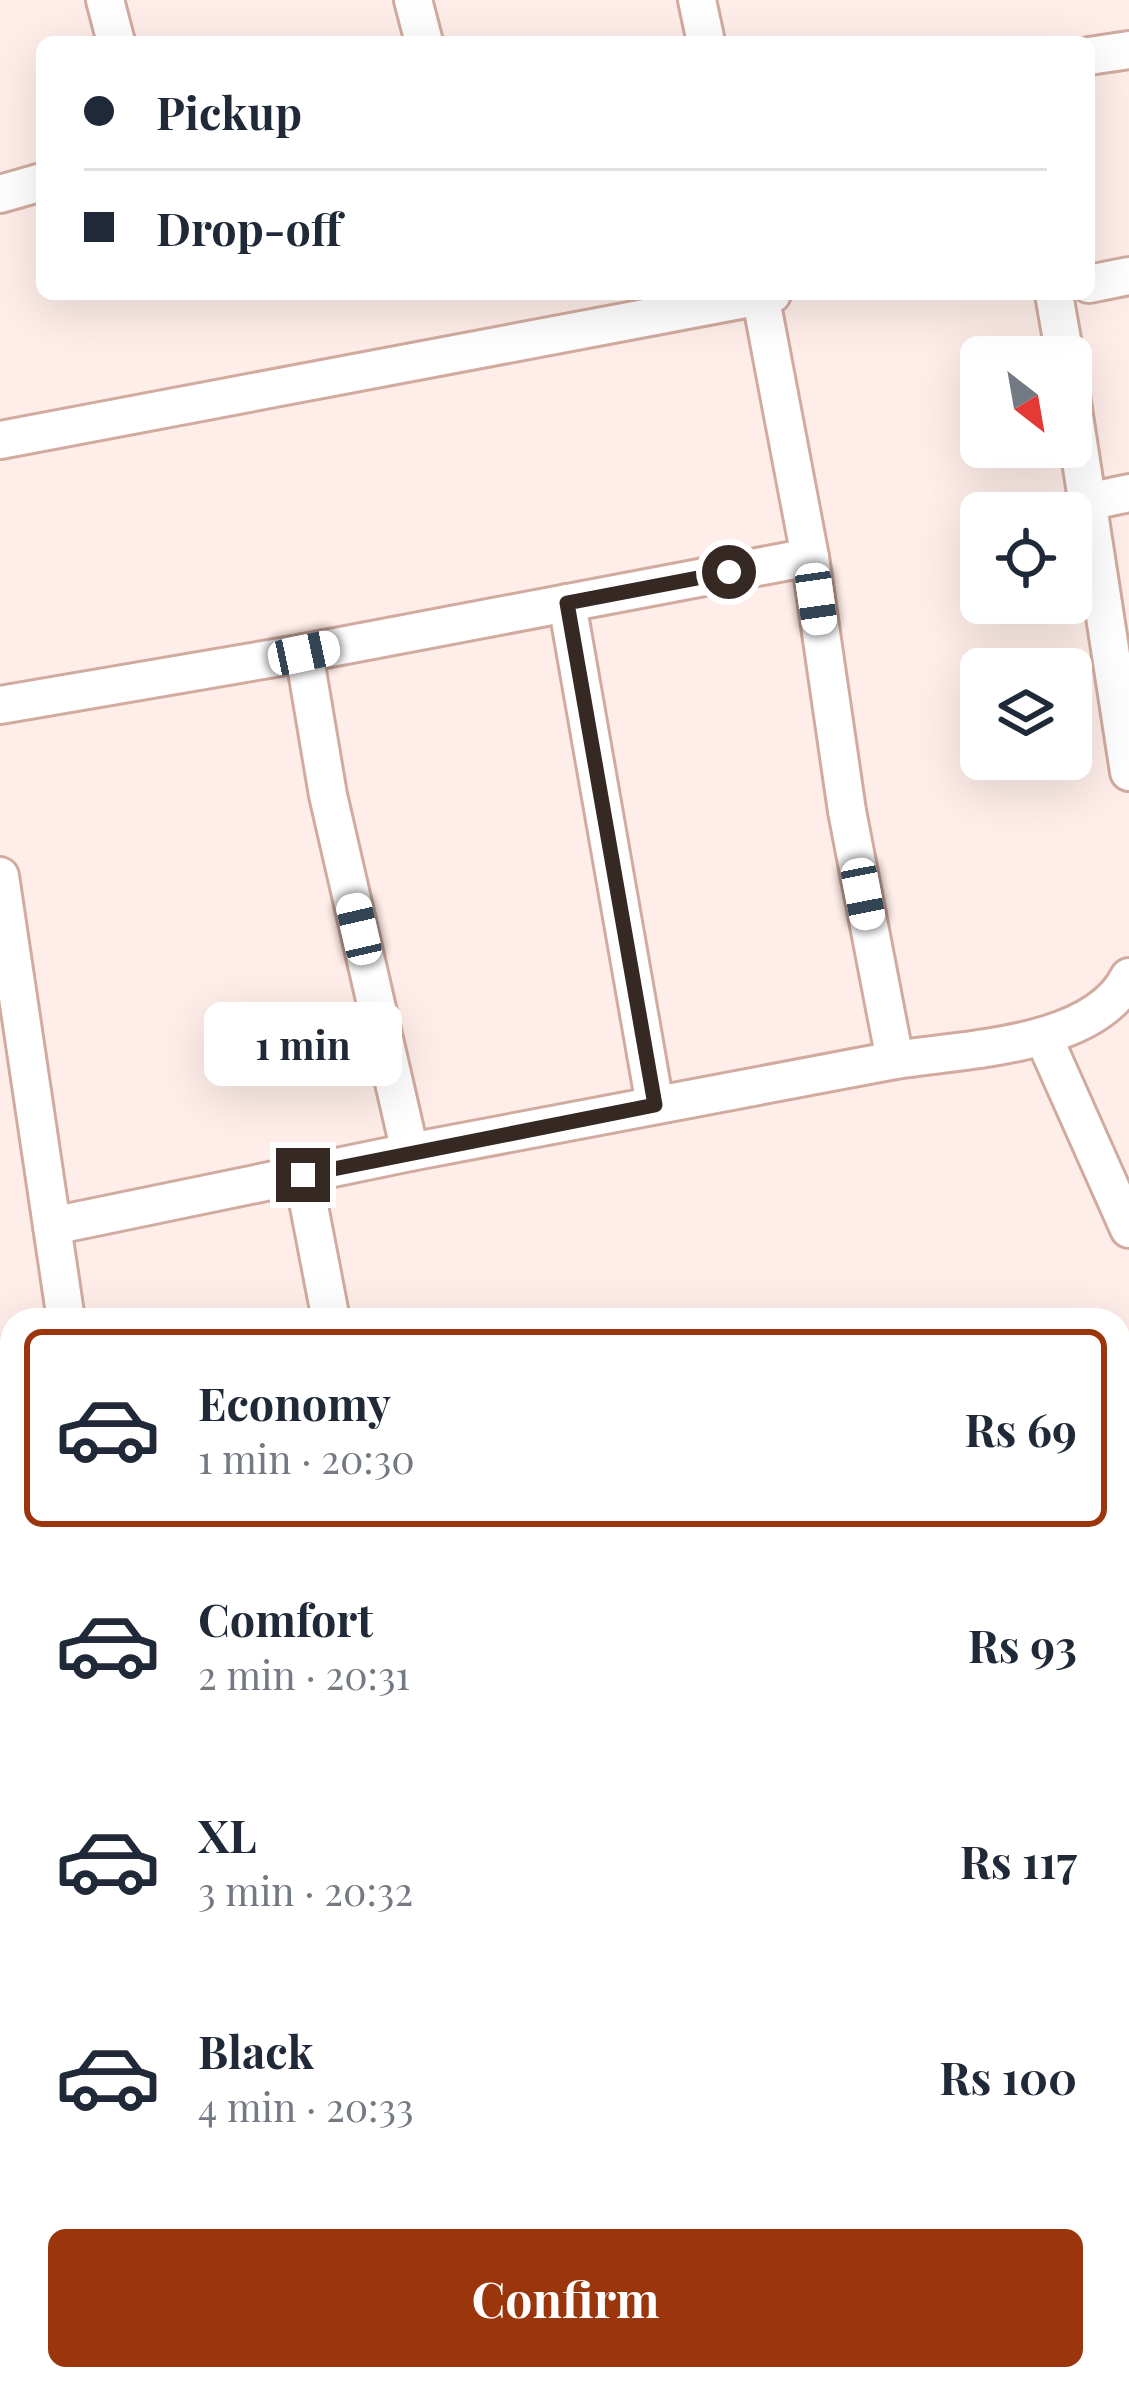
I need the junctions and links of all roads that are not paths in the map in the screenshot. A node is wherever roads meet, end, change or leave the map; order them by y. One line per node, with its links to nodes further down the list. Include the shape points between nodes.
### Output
1 (105, 0): 4 (street)
2 (413, 0): 5 (street)
3 (697, 0): 6 (street)
4 (114, 36)
5 (422, 36)
6 (705, 36)
7 (1129, 50): 8 (street)
8 (1095, 55)
9 (36, 184): 10 (street)
10 (0, 194)
11 (1129, 276): 12 (street)
12 (1095, 283)
13 (738, 300): 17 (street)
14 (765, 300): 21 (street)
15 (1055, 300): 16 (street)
16 (1061, 336)
17 (0, 440)
18 (1129, 493): 19 (street)
19 (1092, 501)
20 (1092, 528): 25 (street)
21 (810, 556): 22 (street); 29 (street)
22 (567, 603): 23 (street); 30 (street)
23 (304, 653): 24 (street); 31 (street, via 328,795)
24 (0, 705)
25 (1128, 765)
26 (0, 876): 33 (street)
27 (1127, 990): 28 (street, via 1084,1022)
28 (1043, 1036): 29 (street); 34 (street)
29 (895, 1060): 30 (street)
30 (655, 1105): 31 (street)
31 (410, 1152): 32 (street)
32 (303, 1175): 33 (street); 36 (street)
33 (52, 1226): 35 (street)
34 (1129, 1229)
35 (64, 1308)
36 (329, 1308)

